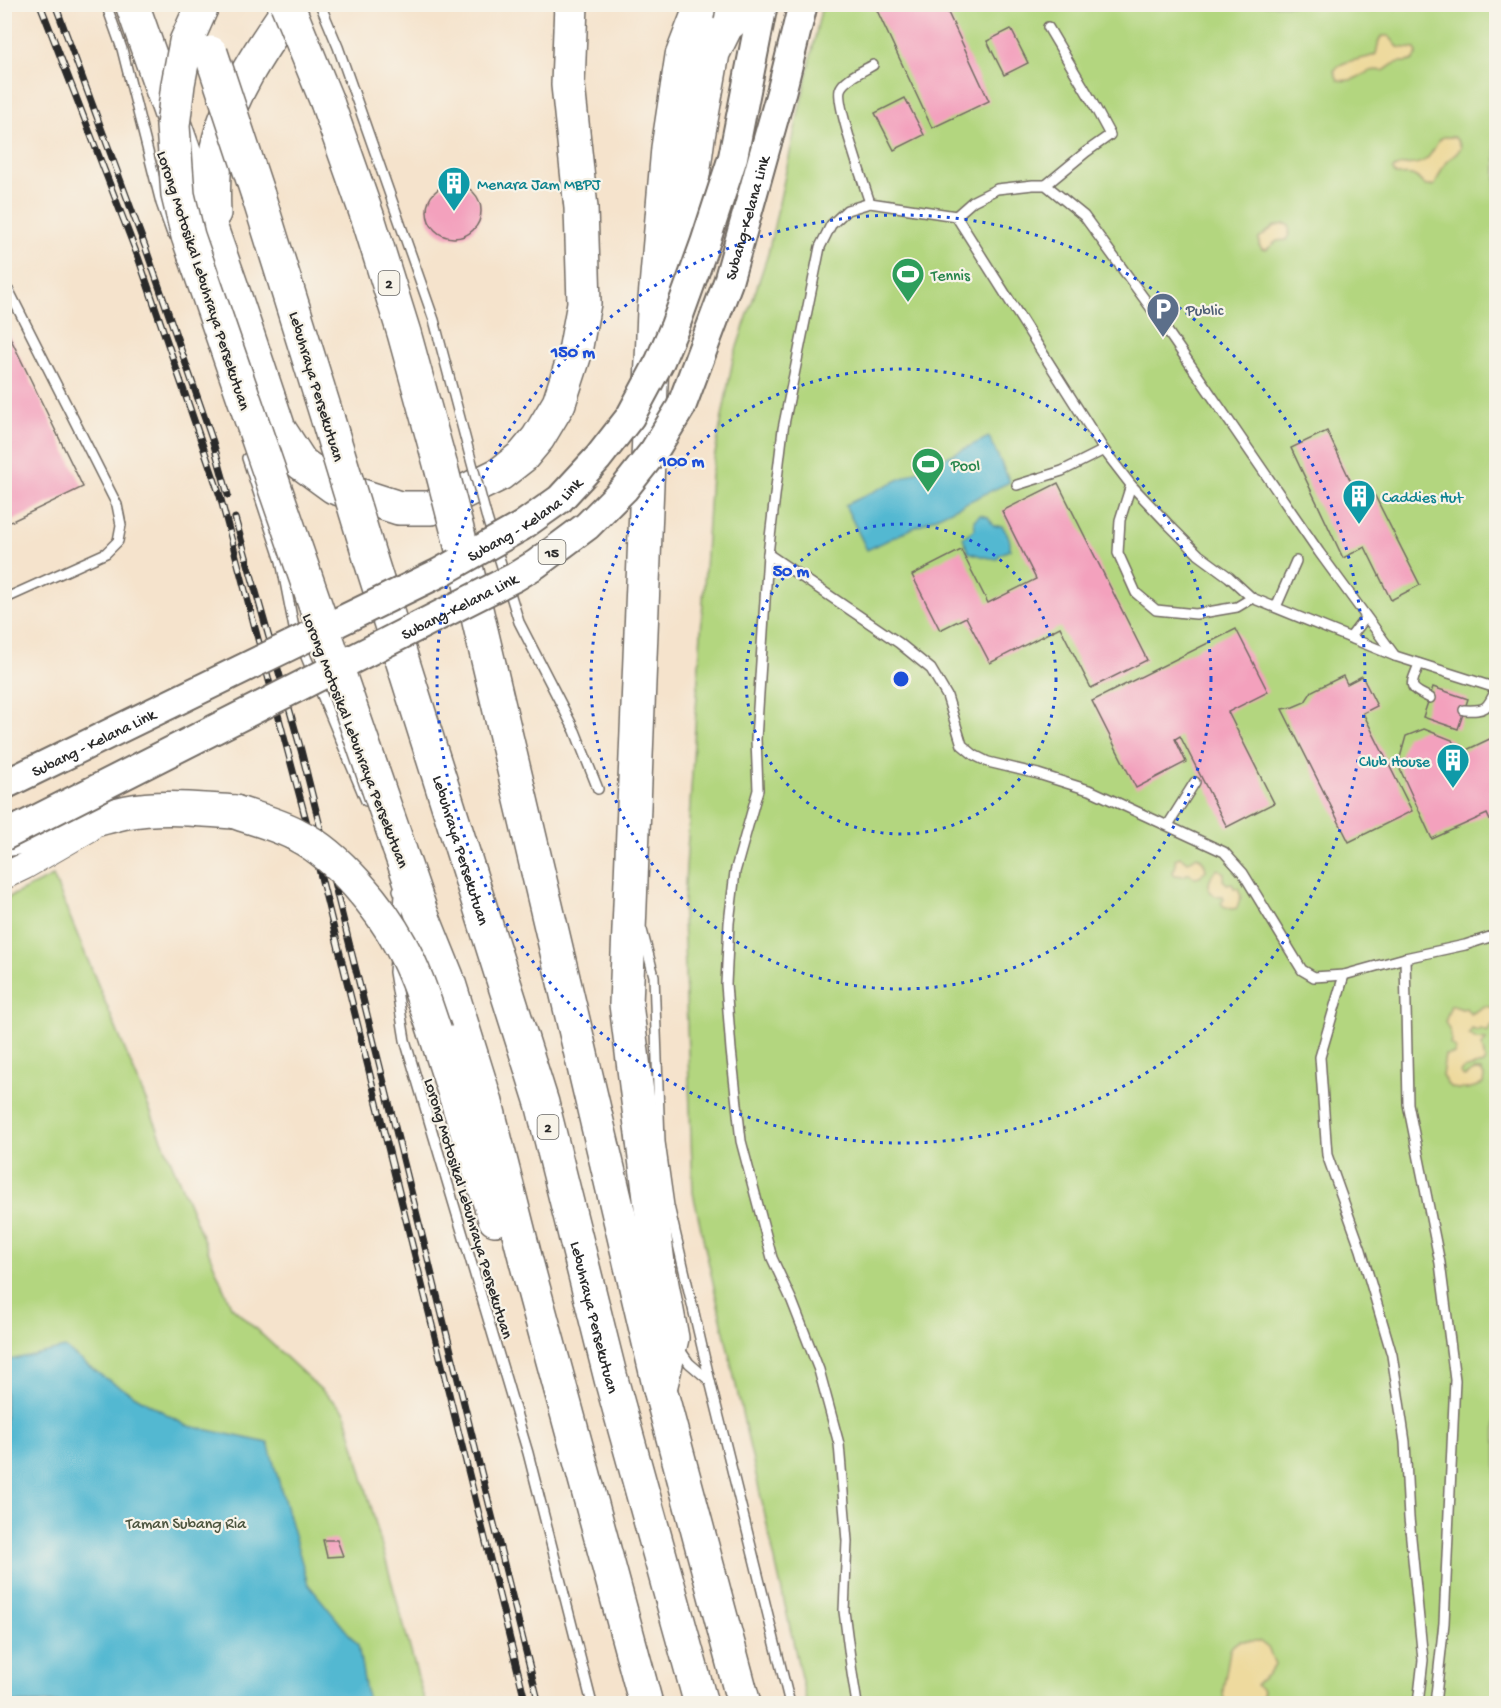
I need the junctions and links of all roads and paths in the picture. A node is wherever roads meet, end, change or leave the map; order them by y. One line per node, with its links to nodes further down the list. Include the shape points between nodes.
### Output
1 (106, 4): 19 (lane, Lorong Motosikal Lebuhraya Persekutuan)
2 (132, 4): 20 (highway)
3 (194, 4): 62 (highway, Lebuhraya Persekutuan / 2, bridge, via 258,195 542,1103 611,1378)
4 (203, 4): 56 (highway, bridge, via 186,42 173,126 178,195 188,236 422,915 447,977 485,1099)
5 (286, 4): 27 (highway, 2, bridge, via 327,102 404,333)
6 (292, 4): 20 (highway, via 255,59 229,110 217,149 214,224)
7 (320, 4): 27 (lane, via 434,320)
8 (571, 4): 24 (highway, via 568,85 581,208 584,303 574,357 559,403 523,456 500,474 431,508 399,508 333,487 301,463 279,429)
9 (702, 4): 22 (highway, via 682,56 668,148)
10 (735, 4): 18 (highway, bridge, via 710,171); 22 (highway, via 712,53 686,228)
11 (763, 4): 18 (main road, Subang - Kelana Link / 15, bridge, via 733,157)
12 (803, 4): 49 (main road, Subang-Kelana Link / 15, bridge, via 728,282 681,407 624,489 586,526 515,577)
13 (1048, 27): 15 (lane, via 1110,135)
14 (873, 65): 16 (lane, via 840,90 841,107)
15 (1046, 185): 17 (lane, via 997,189 973,201); 35 (lane, via 1084,216 1128,275)
16 (870, 203): 17 (lane); 30 (lane, via 847,210 831,225 820,247 783,429)
17 (956, 216): 26 (lane)
18 (705, 243): 43 (main road, Subang - Kelana Link / 15, bridge, via 660,361 630,417 560,499 522,526 439,573)
19 (175, 245)
20 (231, 285): 24 (highway)
21 (4, 289): 33 (lane, via 9,291 117,505 121,525 118,541 106,553)
22 (654, 311): 57 (highway, via 626,1004 658,1263)
23 (218, 345): 24 (lane)
24 (247, 357)
25 (244, 447): 45 (lane, Lorong Motosikal Lebuhraya Persekutuan, via 281,561 294,628)
26 (1104, 450): 28 (lane, via 1062,471); 29 (lane)
27 (456, 462): 44 (lane, bridge, via 486,515 519,622 575,731); 59 (highway, 2, bridge, via 459,537)
28 (1017, 485)
29 (1131, 485): 32 (lane, via 1199,555); 32 (lane, via 1120,520 1118,553 1136,594 1156,610 1196,614 1237,607)
30 (768, 554): 48 (lane, via 931,669 947,696 962,745 974,755 1092,791); 65 (lane, via 756,739 758,790 735,872 729,922 726,984 731,1050 741,1141 772,1258 819,1370 839,1444 847,1541 844,1611)
31 (1296, 561): 34 (lane)
32 (1252, 598): 34 (lane)
33 (4, 599)
34 (1276, 607): 36 (lane)
35 (1366, 617): 36 (lane); 37 (lane)
36 (1350, 638): 37 (lane)
37 (1395, 656): 38 (lane)
38 (1419, 664): 39 (lane); 40 (lane, via 1413,689)
39 (1497, 689): 41 (lane, via 1485,708)
40 (1430, 698)
41 (1464, 710)
42 (1195, 782): 48 (lane)
43 (4, 784)
44 (598, 789)
45 (372, 816)
46 (107, 818): 47 (main road); 49 (highway, via 27,837); 50 (main road); 56 (highway, bridge, via 165,809 235,812 298,835 328,854 353,879 401,946 420,988 493,1215)
47 (4, 819)
48 (1168, 825): 55 (lane, via 1224,852 1243,873 1302,970 1314,977)
49 (4, 838)
50 (4, 876)
51 (397, 885): 60 (lane, Lorong Motosikal Lebuhraya Persekutuan, via 400,895 394,972 405,1040 528,1453)
52 (635, 907): 58 (lane, via 654,976 660,1142 669,1206)
53 (1497, 935): 54 (lane)
54 (1405, 958): 55 (lane); 67 (lane, via 1408,1104 1440,1263 1455,1380 1444,1623)
55 (1344, 975): 66 (lane, via 1320,1057 1327,1155 1392,1355 1405,1443 1423,1660)
56 (527, 1264): 61 (highway)
57 (672, 1338): 58 (lane, via 689,1363); 59 (highway)
58 (710, 1381): 64 (lane)
59 (660, 1389): 63 (highway, 2)
60 (592, 1704)
61 (646, 1704)
62 (701, 1704)
63 (744, 1704)
64 (790, 1704)
65 (858, 1704)
66 (1418, 1704)
67 (1435, 1704)

